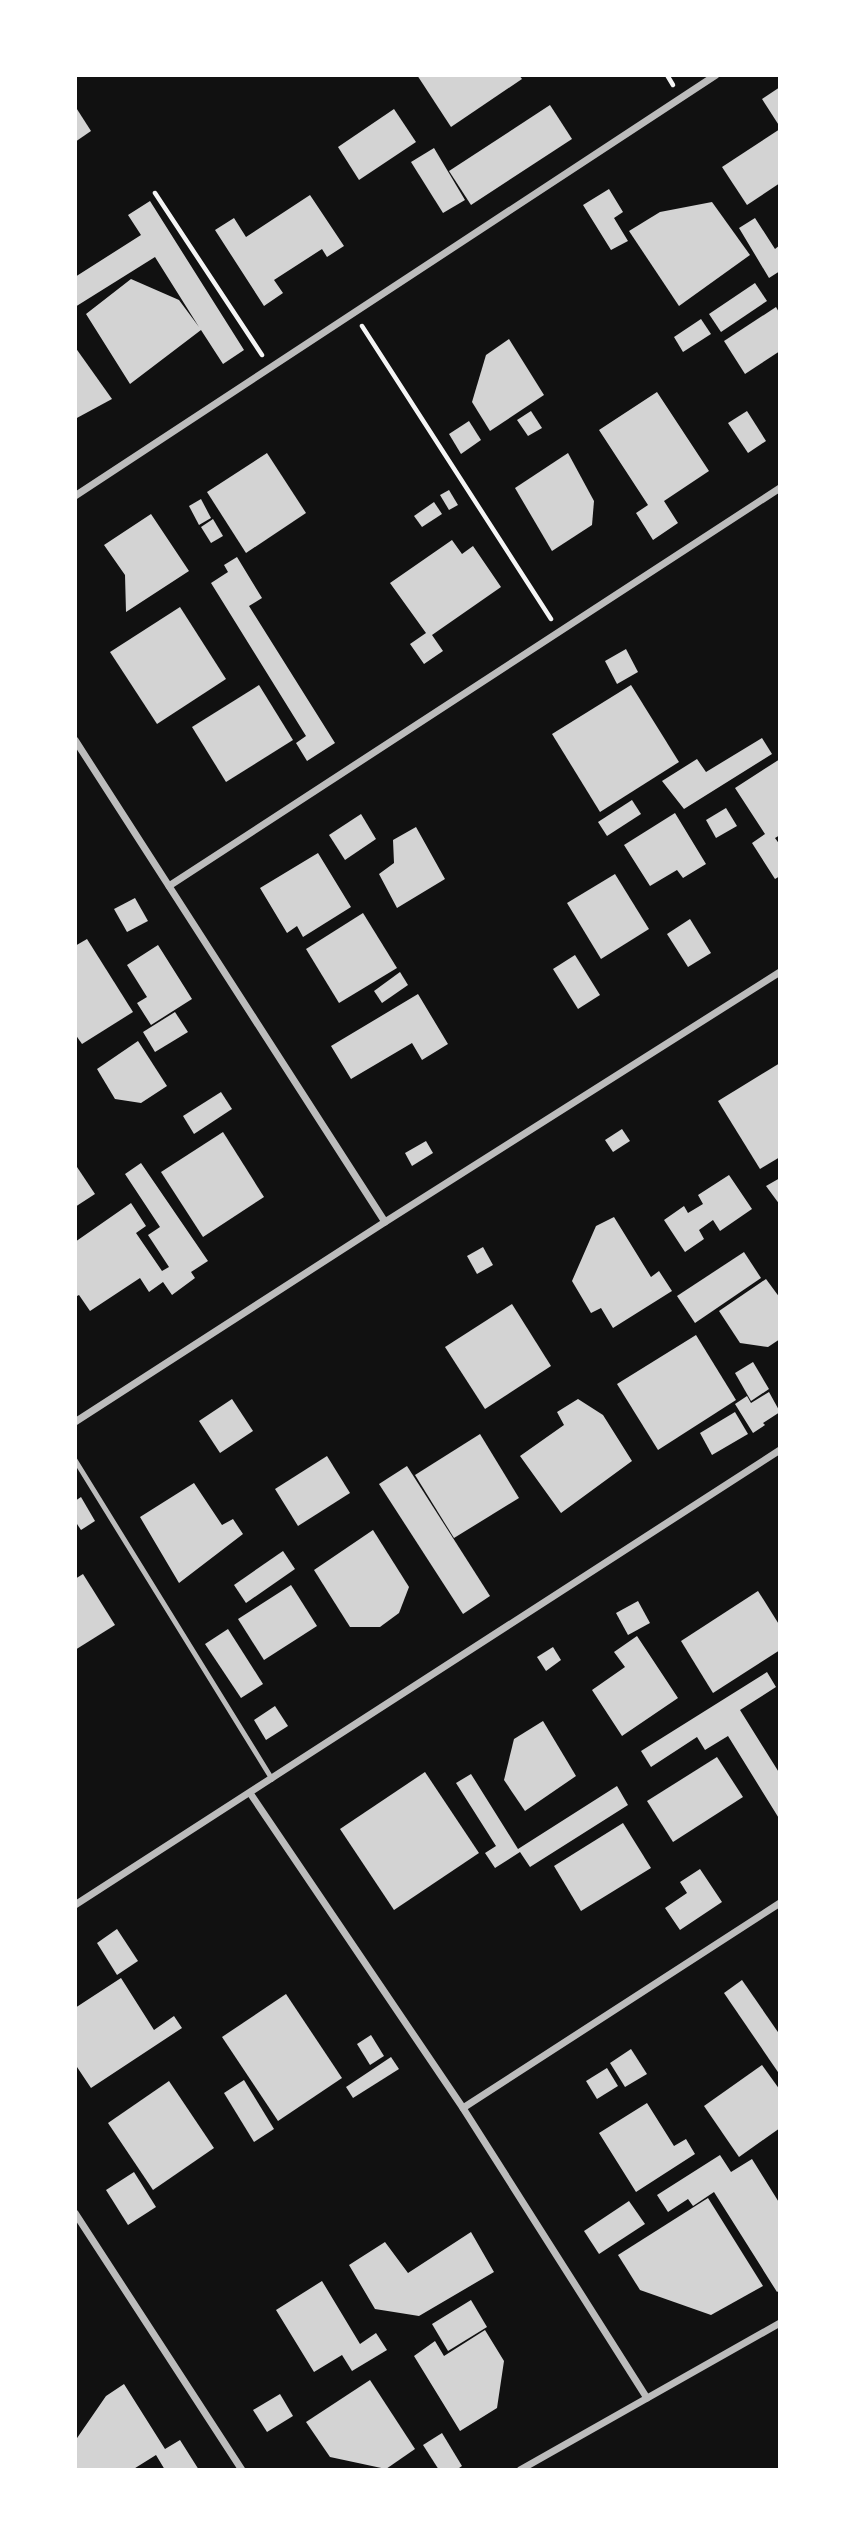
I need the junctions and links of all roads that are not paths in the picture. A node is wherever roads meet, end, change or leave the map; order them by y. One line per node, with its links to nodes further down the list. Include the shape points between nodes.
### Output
1 (716, 75): 3 (street)
2 (780, 488): 5 (street)
3 (75, 496)
4 (75, 740): 5 (street)
5 (169, 886): 7 (street)
6 (780, 972): 7 (street)
7 (385, 1222): 8 (street)
8 (75, 1422)
9 (780, 1450): 11 (street)
10 (75, 1460): 11 (lane)
11 (272, 1779): 12 (street)
12 (250, 1793): 14 (street); 15 (street)
13 (780, 1903): 15 (street)
14 (75, 1905)
15 (463, 2108): 18 (street)
16 (75, 2213): 19 (street)
17 (780, 2323): 18 (street)
18 (647, 2398): 20 (street)
19 (242, 2470)
20 (520, 2470)

